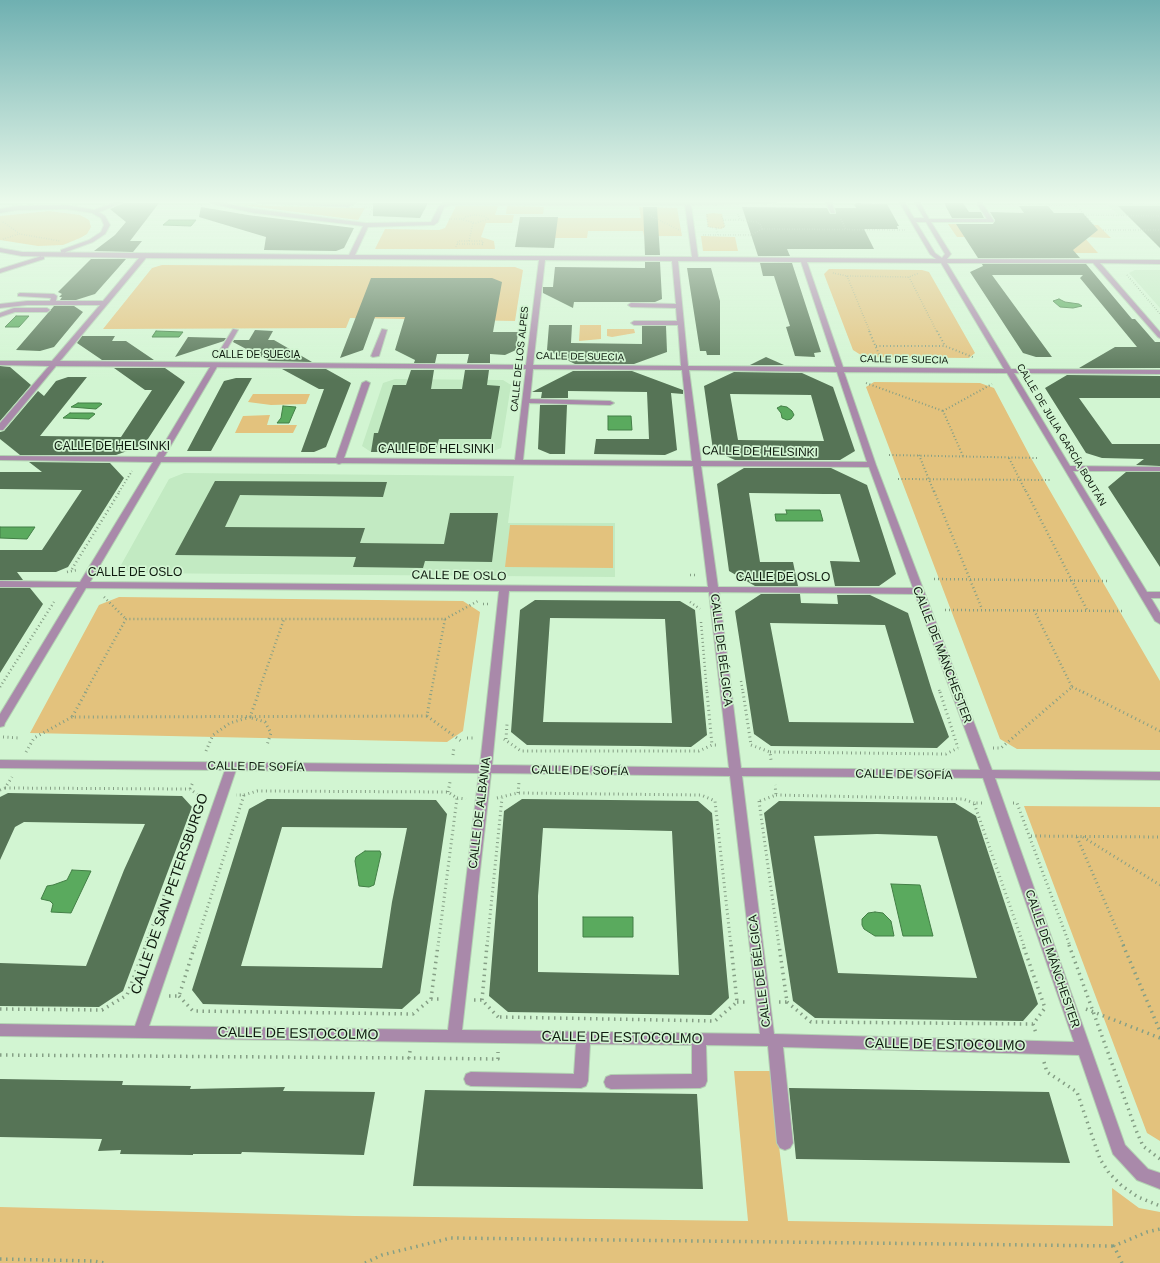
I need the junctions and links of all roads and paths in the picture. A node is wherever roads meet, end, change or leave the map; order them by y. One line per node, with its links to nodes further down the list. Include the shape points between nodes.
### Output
1 (30, 262): 10 (street)
2 (139, 262): 16 (street)
3 (542, 262): 37 (street, CALLE DE LOS ALPES)
4 (675, 262): 19 (street, CALLE DE BÉLGICA)
5 (804, 262): 39 (street, CALLE DE MÁNCHESTER)
6 (944, 262): 40 (street, CALLE DE JULIA GARCÍA BOUTÁN)
7 (1086, 262): 8 (street)
8 (1095, 262): 9 (street); 27 (street)
9 (1160, 262)
10 (0, 271)
11 (826, 271): 13 (path)
12 (1127, 275): 21 (path)
13 (847, 276): 28 (path); 29 (path, via 909,277)
14 (20, 295): 15 (street, via 54,296)
15 (53, 303): 16 (street); 18 (street)
16 (105, 303): 35 (street)
17 (631, 305): 19 (street)
18 (0, 306)
19 (680, 306): 24 (street, CALLE DE BÉLGICA)
20 (47, 310): 22 (street, via 14,310)
21 (1160, 314)
22 (0, 315)
23 (634, 323): 24 (street)
24 (681, 323): 38 (street, CALLE DE BÉLGICA)
25 (235, 330): 30 (street)
26 (384, 330): 31 (street)
27 (1160, 336)
28 (876, 346): 29 (path); 32 (path)
29 (945, 346): 33 (path)
30 (221, 355)
31 (375, 356)
32 (881, 359)
33 (979, 360)
34 (0, 363): 35 (street, CALLE DE SUECIA)
35 (55, 364): 36 (street, CALLE DE SUECIA); 48 (street)
36 (215, 365): 37 (street, CALLE DE SUECIA); 55 (street)
37 (529, 367): 38 (street, CALLE DE SUECIA); 45 (street, CALLE DE LOS ALPES)
38 (686, 368): 39 (street, CALLE DE SUECIA); 58 (street, CALLE DE BÉLGICA)
39 (839, 369): 40 (street, CALLE DE SUECIA); 59 (street, CALLE DE MÁNCHESTER)
40 (1009, 371): 41 (street, CALLE DE SUECIA); 60 (street, CALLE DE JULIA GARCÍA BOUTÁN)
41 (1160, 372)
42 (366, 383): 56 (street)
43 (866, 383): 47 (path)
44 (992, 384): 47 (path)
45 (525, 401): 46 (street); 57 (street, CALLE DE LOS ALPES)
46 (610, 403)
47 (943, 411): 51 (path)
48 (0, 428)
49 (889, 455): 50 (path)
50 (919, 455): 51 (path); 63 (path)
51 (963, 456): 53 (path)
52 (0, 458): 55 (street, CALLE DE HELSINKI)
53 (1009, 458): 54 (path); 64 (path)
54 (1038, 458)
55 (159, 459): 56 (street, CALLE DE HELSINKI); 71 (street)
56 (339, 462): 57 (street, CALLE DE HELSINKI)
57 (519, 462): 58 (street, CALLE DE HELSINKI)
58 (696, 463): 59 (street, CALLE DE HELSINKI); 73 (street, CALLE DE BÉLGICA)
59 (872, 466): 74 (street, CALLE DE MÁNCHESTER)
60 (1068, 468): 61 (street); 75 (street, CALLE DE JULIA GARCÍA BOUTÁN)
61 (1160, 469)
62 (898, 479): 63 (path)
63 (930, 479): 64 (path); 67 (path)
64 (1020, 480): 65 (path); 68 (path)
65 (1050, 480)
66 (934, 579): 67 (path)
67 (969, 579): 68 (path); 81 (path)
68 (1072, 581): 69 (path); 84 (path)
69 (1108, 581)
70 (0, 584): 71 (street, CALLE DE OSLO)
71 (83, 585): 72 (street, CALLE DE OSLO); 97 (street)
72 (504, 589): 73 (street, CALLE DE OSLO); 113 (street, CALLE DE ALBANIA)
73 (714, 591): 74 (street, CALLE DE OSLO); 114 (street, CALLE DE BÉLGICA)
74 (918, 591): 115 (street, CALLE DE MÁNCHESTER)
75 (1145, 595): 76 (street); 89 (street, CALLE DE JULIA GARCÍA BOUTÁN)
76 (1160, 595)
77 (104, 598): 86 (path)
78 (685, 599): 105 (path, via 700,608)
79 (479, 601): 88 (path)
80 (54, 602): 91 (path)
81 (982, 609): 82 (path); 83 (path)
82 (945, 610)
83 (1034, 610): 84 (path); 92 (path)
84 (1087, 610): 85 (path)
85 (1124, 611)
86 (126, 618): 87 (path); 95 (path)
87 (284, 619): 88 (path); 96 (path)
88 (445, 619): 94 (path)
89 (1160, 621)
90 (741, 677): 106 (path)
91 (0, 687)
92 (1072, 687): 99 (path); 107 (path)
93 (938, 689): 110 (path, via 958,748 946,754)
94 (427, 716): 96 (path); 103 (path)
95 (72, 717): 96 (path); 102 (path)
96 (250, 717): 104 (path, via 265,722 272,733); 108 (path, via 230,723 213,735)
97 (0, 723)
98 (507, 723): 109 (path, via 506,739 521,751)
99 (1160, 730)
100 (0, 737): 101 (path)
101 (19, 738)
102 (34, 738)
103 (461, 741)
104 (267, 745)
105 (712, 745)
106 (751, 745)
107 (1002, 748)
108 (206, 751)
109 (699, 751)
110 (770, 752)
111 (0, 764): 112 (street, CALLE DE SOFÍA)
112 (232, 766): 113 (street, CALLE DE SOFÍA); 133 (street, CALLE DE SAN PETERSBURGO)
113 (486, 770): 114 (street, CALLE DE SOFÍA); 146 (street, CALLE DE ALBANIA)
114 (736, 772): 115 (street, CALLE DE SOFÍA); 150 (street, CALLE DE BÉLGICA)
115 (988, 775): 116 (street, CALLE DE SOFÍA); 126 (street, CALLE DE MÁNCHESTER)
116 (1160, 776)
117 (193, 782): 119 (path)
118 (6, 788): 119 (path)
119 (190, 789): 120 (path)
120 (198, 795): 121 (path); 132 (path, via 199,801)
121 (209, 795)
122 (231, 795): 123 (path)
123 (244, 795): 134 (path); 134 (path, via 257,791 448,792 457,798 431,999 413,1014 405,1014 193,1011)
124 (776, 795): 125 (path, via 963,799)
125 (974, 803): 126 (path); 137 (path)
126 (998, 804): 127 (path, via 1017,803); 139 (street, CALLE DE MÁNCHESTER)
127 (1030, 836): 128 (path); 140 (path)
128 (1077, 837): 129 (path); 145 (path)
129 (1083, 837): 130 (path); 131 (path)
130 (1160, 837)
131 (1160, 885)
132 (127, 995): 133 (path); 138 (path, via 102,1010)
133 (153, 995): 134 (path); 144 (street, CALLE DE SAN PETERSBURGO)
134 (179, 996)
135 (482, 1000): 141 (path, via 502,798 518,793 701,795 715,801 737,1002 715,1021)
136 (787, 1002): 142 (path, via 811,1022)
137 (1045, 1008): 139 (path); 142 (path)
138 (0, 1009)
139 (1069, 1009): 140 (path); 152 (street, CALLE DE MÁNCHESTER)
140 (1092, 1010): 148 (path); 158 (path, via 1143,1146)
141 (500, 1017)
142 (1033, 1024): 151 (path)
143 (0, 1030): 144 (street, CALLE DE ESTOCOLMO)
144 (140, 1032): 146 (street, CALLE DE ESTOCOLMO)
145 (1160, 1032)
146 (454, 1037): 147 (street, CALLE DE ESTOCOLMO)
147 (583, 1038): 149 (street, CALLE DE ESTOCOLMO); 155 (street, via 581,1081)
148 (1160, 1038)
149 (699, 1039): 150 (street, CALLE DE ESTOCOLMO); 156 (street, via 700,1081)
150 (772, 1040): 151 (street, CALLE DE ESTOCOLMO); 157 (street, CALLE DE BÉLGICA)
151 (1040, 1047): 152 (street, CALLE DE ESTOCOLMO); 160 (path, via 1047,1072 1077,1092 1100,1159 1109,1173 1138,1197)
152 (1083, 1049): 159 (street, via 1119,1148 1143,1175)
153 (0, 1055): 154 (path)
154 (409, 1058)
155 (471, 1079)
156 (611, 1082)
157 (786, 1143)
158 (1160, 1159)
159 (1160, 1181)
160 (1160, 1206)
161 (1160, 1229): 162 (path)
162 (1114, 1246): 165 (path, via 451,1238 382,1255); 166 (path)
163 (0, 1259): 164 (path)
164 (105, 1263)
165 (365, 1263)
166 (1122, 1263)

